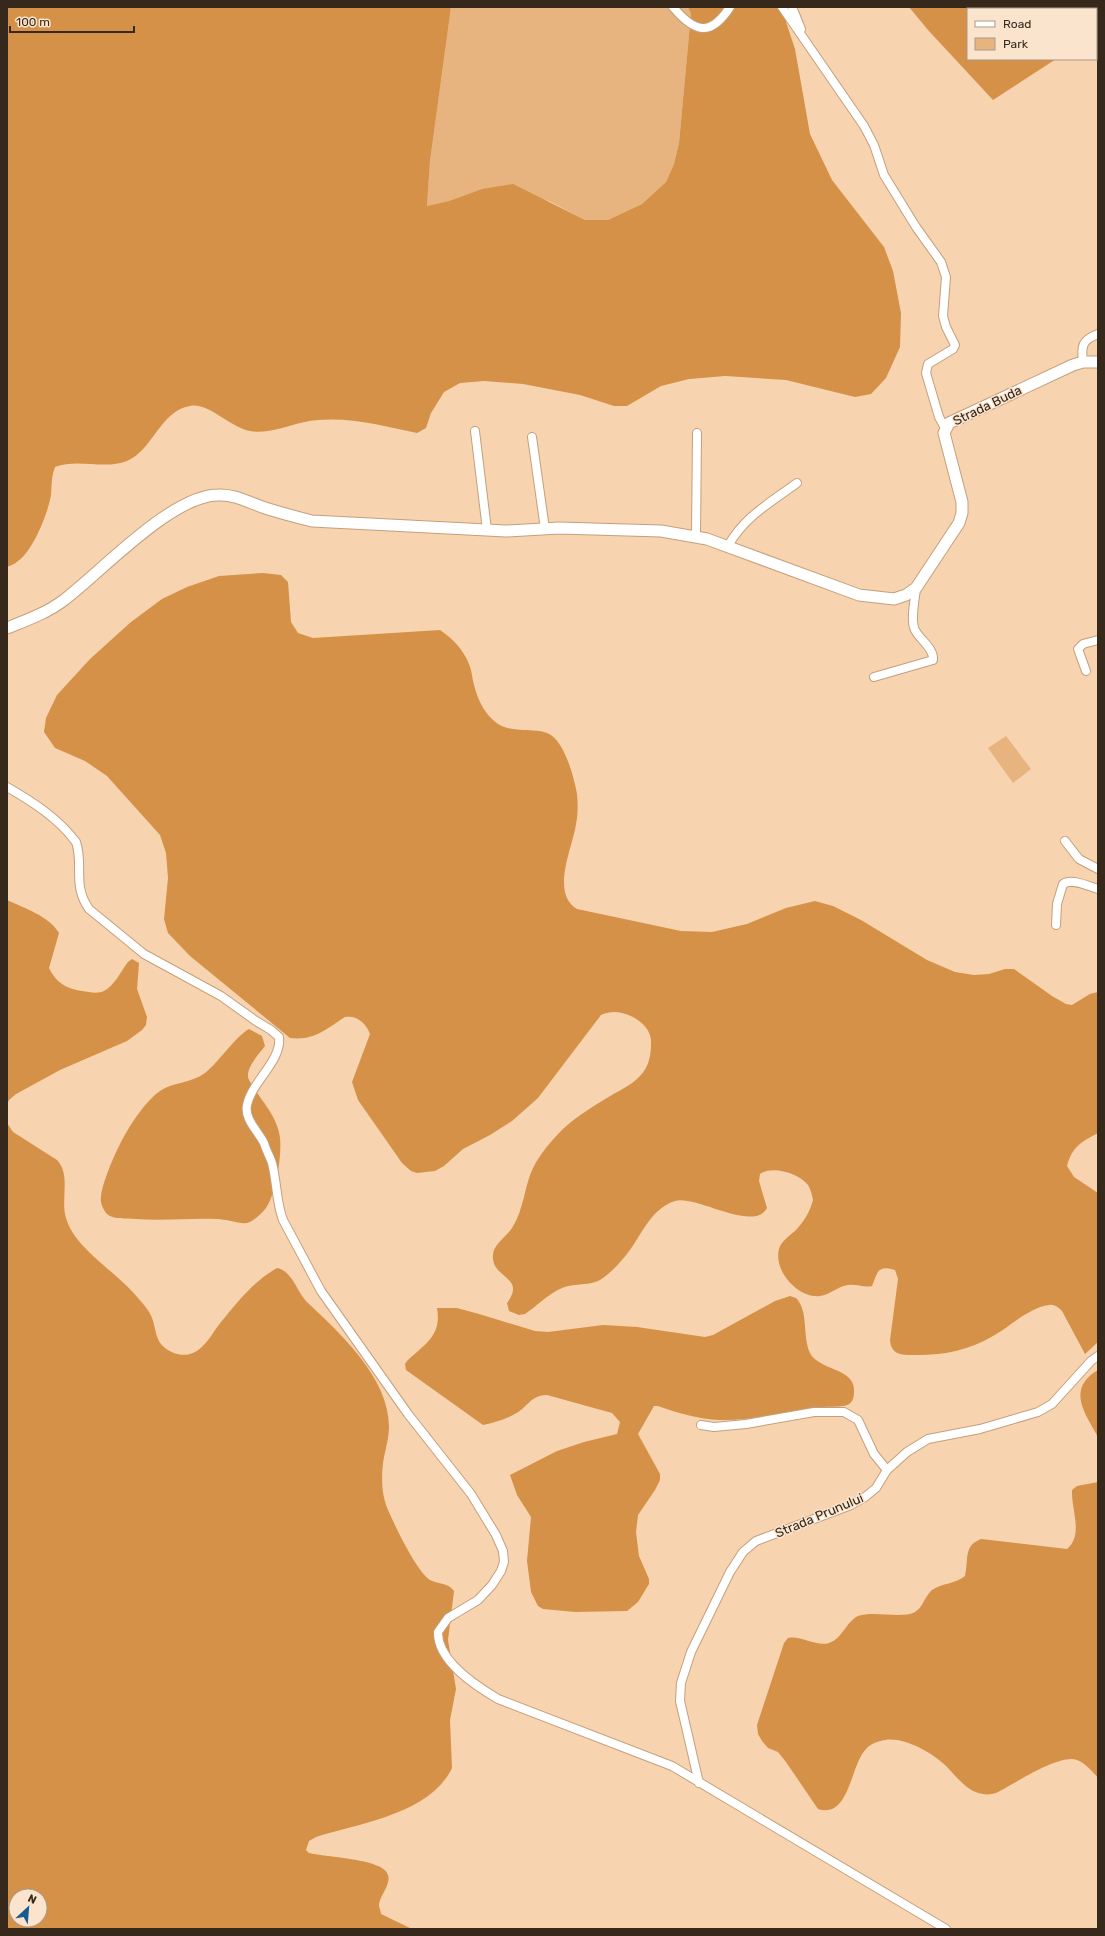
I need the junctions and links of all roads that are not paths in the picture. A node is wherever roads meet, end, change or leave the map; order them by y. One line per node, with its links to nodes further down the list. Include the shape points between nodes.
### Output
1 (673, 7): 2 (street, via 685,21 702,28 712,26)
2 (730, 7)
3 (782, 7): 5 (street)
4 (792, 7): 5 (street)
5 (810, 48): 9 (street, via 864,126 874,145 884,175 941,262 946,277 943,316 955,345 953,349 928,364 926,374 939,417)
6 (1098, 334): 7 (street, via 1086,340 1083,345)
7 (1083, 362): 8 (street, Strada Buda); 9 (street, Strada Buda, via 954,420)
8 (1098, 362)
9 (945, 428): 18 (street, Strada Buda, via 945,439 961,496 962,513 959,523)
10 (475, 431): 15 (street)
11 (697, 433): 16 (street)
12 (532, 437): 14 (street)
13 (797, 483): 17 (street, via 746,521)
14 (545, 529): 15 (street); 16 (street, via 623,529)
15 (487, 530): 19 (street, via 312,521 286,515 232,496 208,496 188,503 162,519 52,608)
16 (696, 536): 17 (street)
17 (728, 546): 18 (street, via 859,595 894,599)
18 (916, 588): 22 (street, via 914,630 926,645 933,660)
19 (7, 628)
20 (1098, 640): 21 (street, via 1083,644 1078,649)
21 (1086, 671)
22 (874, 677)
23 (7, 787): 31 (street, via 50,815 76,842 79,888 88,909 144,954 221,996 279,1037 280,1045 276,1055 262,1075 247,1106 247,1114 272,1162 283,1220 321,1291 413,1420 471,1494 496,1535 502,1551 504,1562 492,1585 478,1600 448,1618 438,1632 440,1645 453,1664 483,1690 498,1699 672,1766)
24 (1065, 841): 25 (street, via 1079,859)
25 (1098, 869)
26 (1098, 888): 27 (street, via 1067,881 1063,884 1056,904)
27 (1056, 925)
28 (1098, 1356): 30 (street, Strada Prunului, via 1052,1404 1038,1412 980,1429 928,1439 907,1452)
29 (701, 1426): 30 (street, via 746,1424 814,1412 844,1412 858,1420 874,1454)
30 (887, 1470): 31 (street, Strada Prunului, via 876,1488 851,1505 756,1541 743,1552 730,1572 691,1652 681,1683 680,1701)
31 (699, 1783): 32 (street)
32 (946, 1929)

